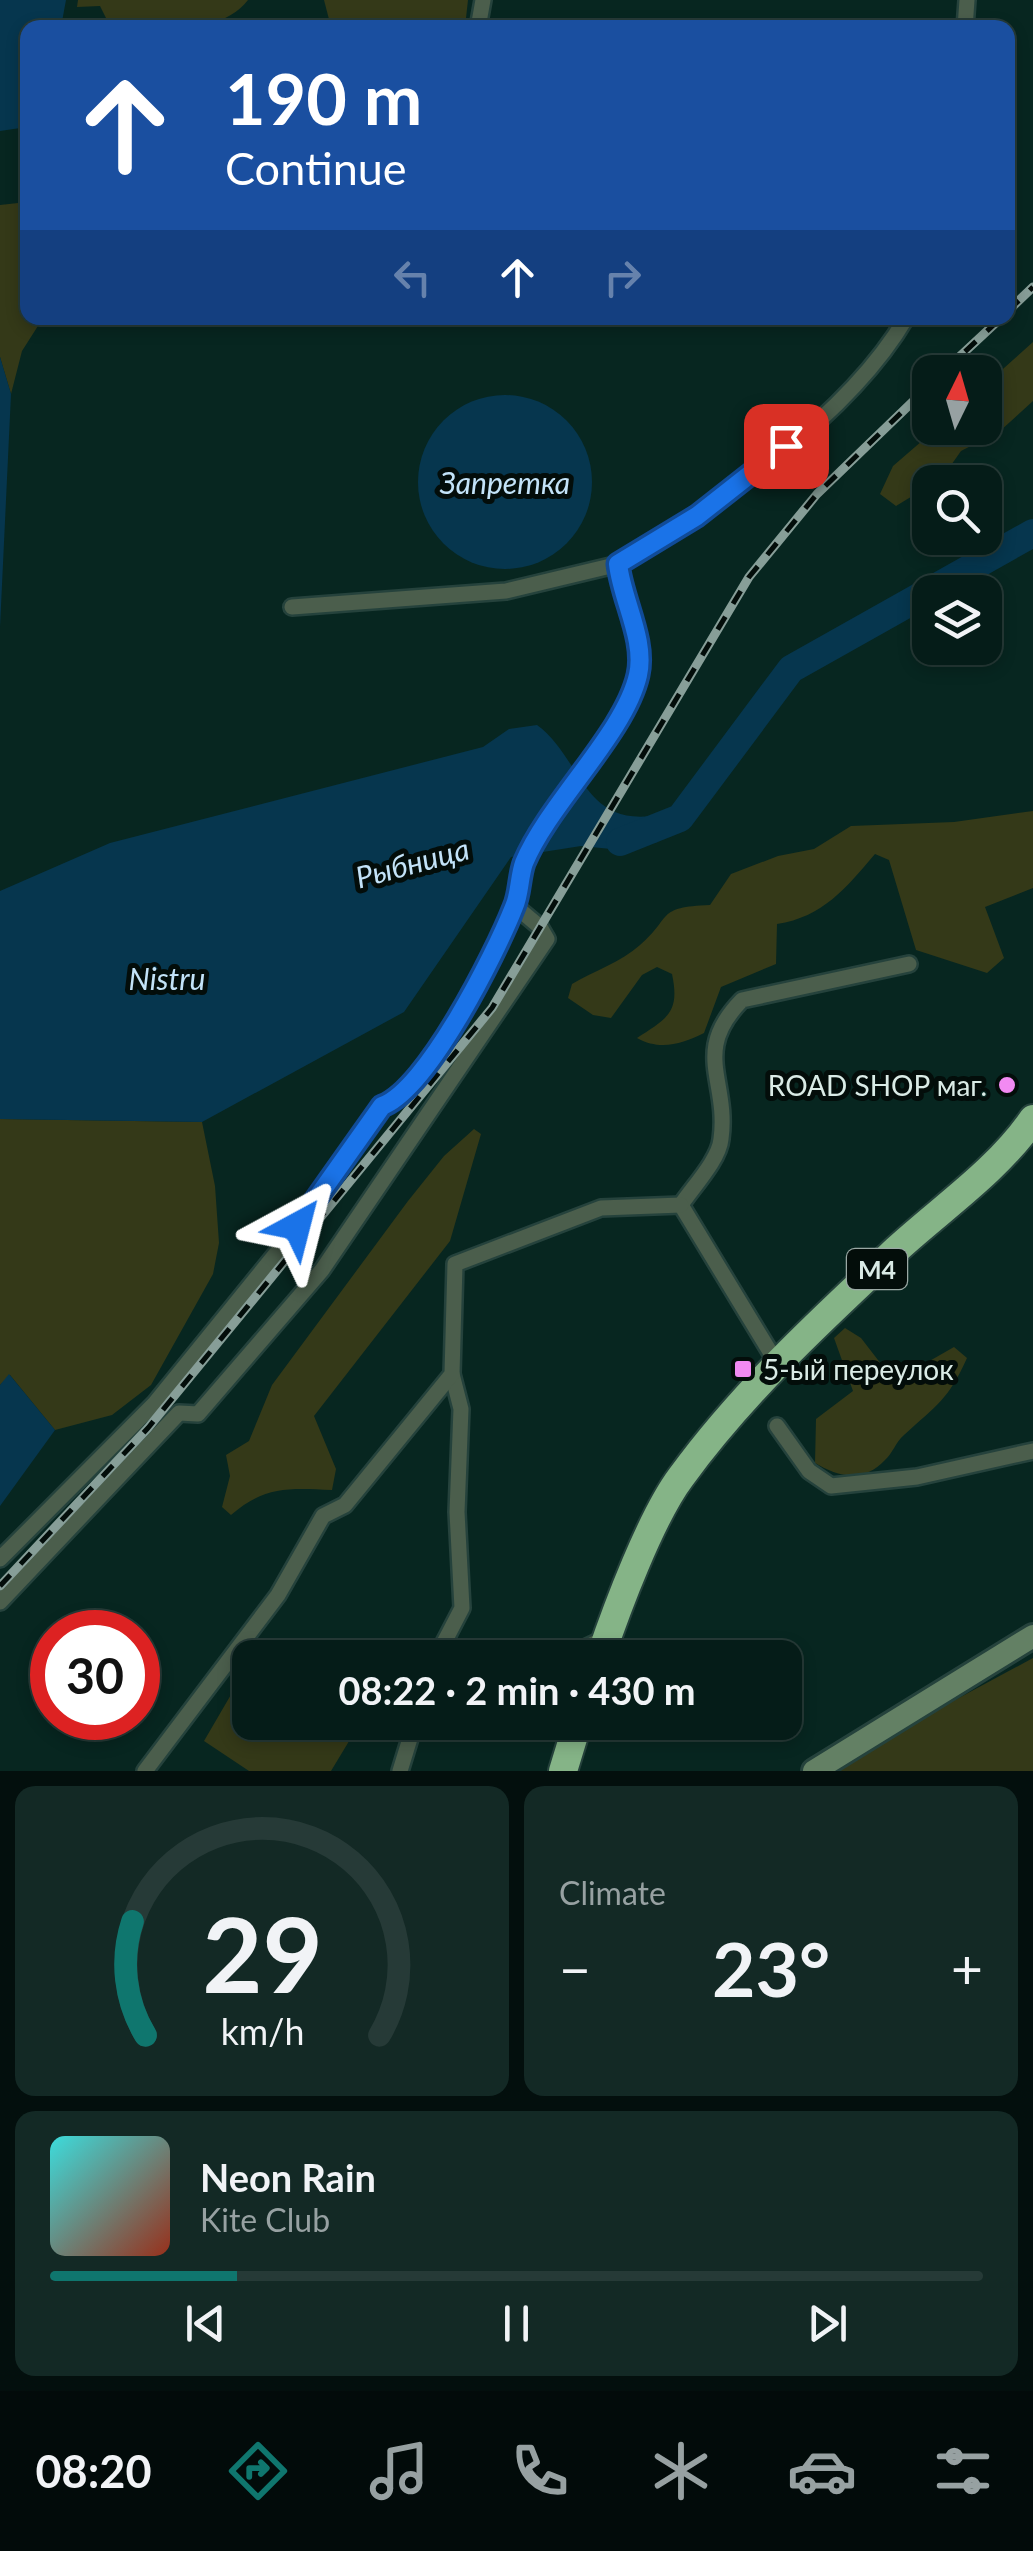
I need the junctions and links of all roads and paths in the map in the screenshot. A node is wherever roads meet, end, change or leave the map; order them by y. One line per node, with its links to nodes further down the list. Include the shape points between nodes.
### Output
1 (901, 325): 2 (street, via 812,424 697,516)
2 (618, 564): 3 (street, via 506,591); 4 (street, via 641,653 638,674 629,703 524,864)
3 (292, 607)
4 (515, 906): 13 (street, via 440,1049 400,1100 382,1106 317,1203 155,1402); 14 (street, via 546,940 322,1270 198,1414 179,1414)
5 (909, 964): 8 (street, via 742,1000 724,1018 713,1046 721,1142)
6 (1033, 1119): 7 (highway, M4)
7 (1021, 1151): 9 (highway, M4, via 904,1243)
8 (681, 1206): 9 (street); 10 (street, via 601,1208 455,1264)
9 (778, 1365): 17 (highway, M4, via 678,1479)
10 (452, 1374): 16 (street, via 462,1409 462,1608); 20 (street, via 345,1505 323,1516 278,1596)
11 (777, 1426): 12 (street, via 809,1471 831,1486)
12 (1033, 1451)
13 (0, 1559)
14 (0, 1602)
15 (1033, 1636): 23 (street)
16 (445, 1640)
17 (607, 1640)
18 (409, 1740): 21 (street)
19 (572, 1740): 22 (highway)
20 (145, 1771)
21 (400, 1771)
22 (563, 1771)
23 (814, 1771)

